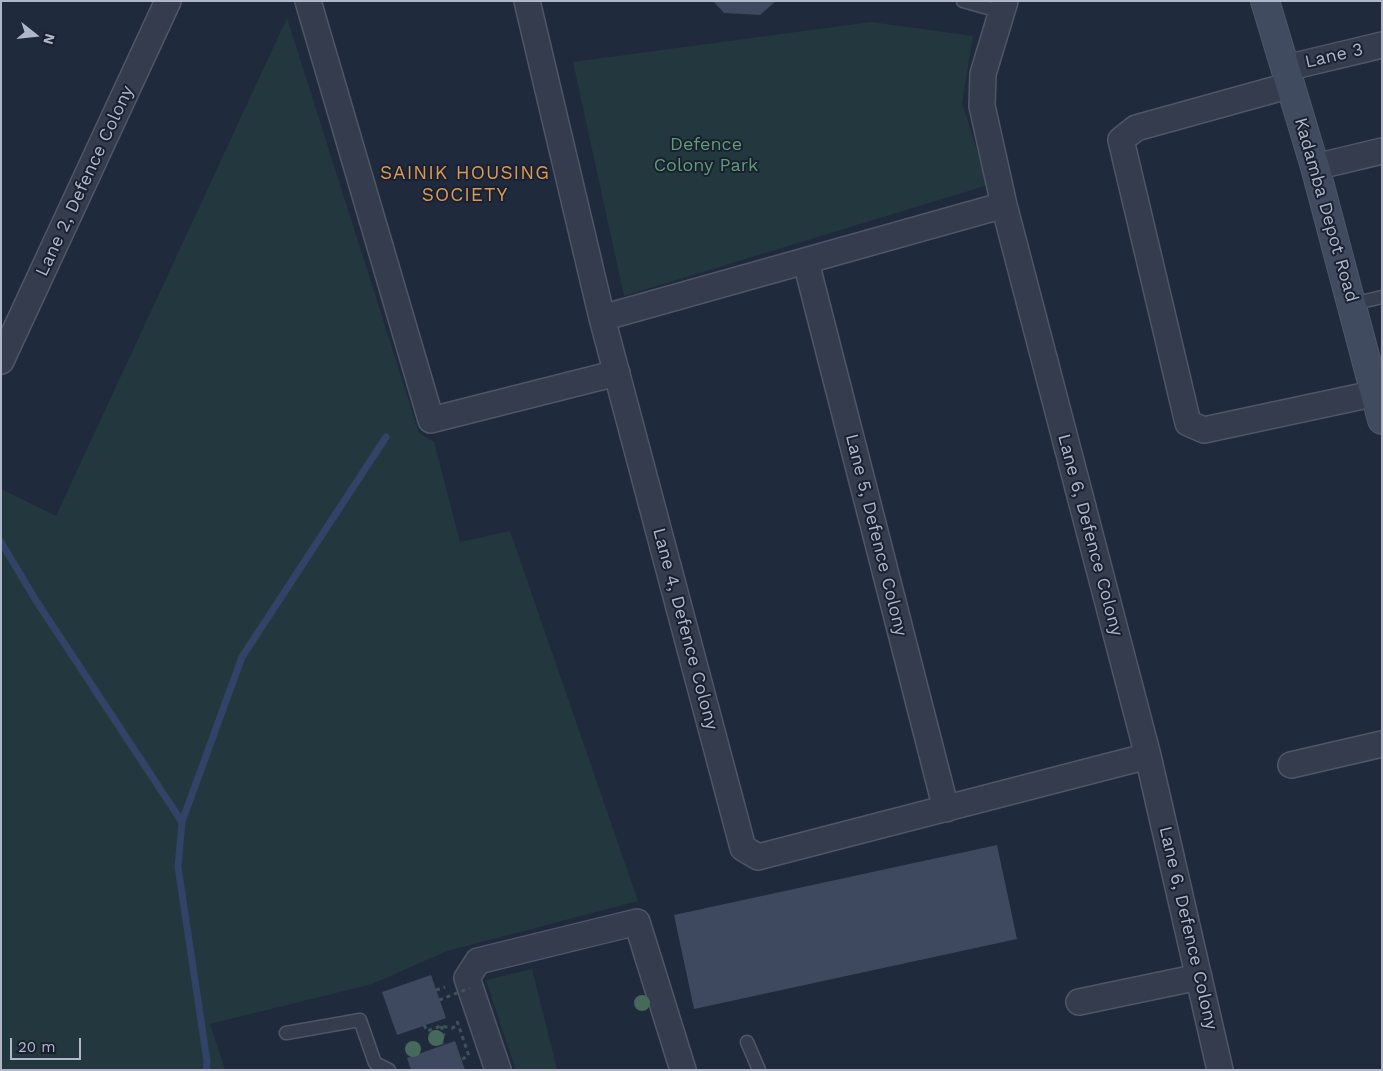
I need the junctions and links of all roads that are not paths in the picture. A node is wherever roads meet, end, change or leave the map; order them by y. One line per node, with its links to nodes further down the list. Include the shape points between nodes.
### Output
1 (168, 1): 16 (street, Lane 2, Defence Colony)
2 (308, 1): 17 (street, via 431,420)
3 (527, 1): 15 (street, Lane 4, Defence Colony)
4 (963, 1): 6 (lane)
5 (1265, 1): 8 (street, Kadamba Depot Road)
6 (1003, 7): 11 (street, Lane 6, Defence Colony, via 983,74 982,106)
7 (1382, 45): 8 (street, Lane 3)
8 (1288, 76): 10 (street, Kadamba Depot Road); 18 (street, Lane 3, via 1136,128 1122,140 1188,423 1204,430)
9 (1382, 151): 10 (street)
10 (1315, 167): 14 (street, Kadamba Depot Road)
11 (1004, 205): 12 (street); 21 (street, Lane 6, Defence Colony)
12 (806, 262): 15 (street); 23 (street, Lane 5, Defence Colony)
13 (1382, 297): 14 (lane)
14 (1352, 304): 18 (street, Kadamba Depot Road)
15 (602, 318): 17 (street, Lane 4, Defence Colony)
16 (1, 361)
17 (616, 373): 23 (street, Lane 4, Defence Colony, via 742,848 758,857)
18 (1379, 393): 19 (street, Kadamba Depot Road)
19 (1382, 420)
20 (1382, 744): 22 (street)
21 (1148, 756): 23 (street, Lane 4, Defence Colony); 24 (street, Lane 6, Defence Colony)
22 (1292, 765)
23 (946, 809)
24 (1199, 977): 25 (street); 32 (street, Lane 6, Defence Colony)
25 (1079, 1002)
26 (286, 1033): 28 (lane, via 360,1020 375,1062)
27 (747, 1042): 31 (lane)
28 (389, 1070)
29 (498, 1070): 30 (street, via 467,978 478,961 636,922)
30 (683, 1070)
31 (759, 1070)
32 (1220, 1070)

